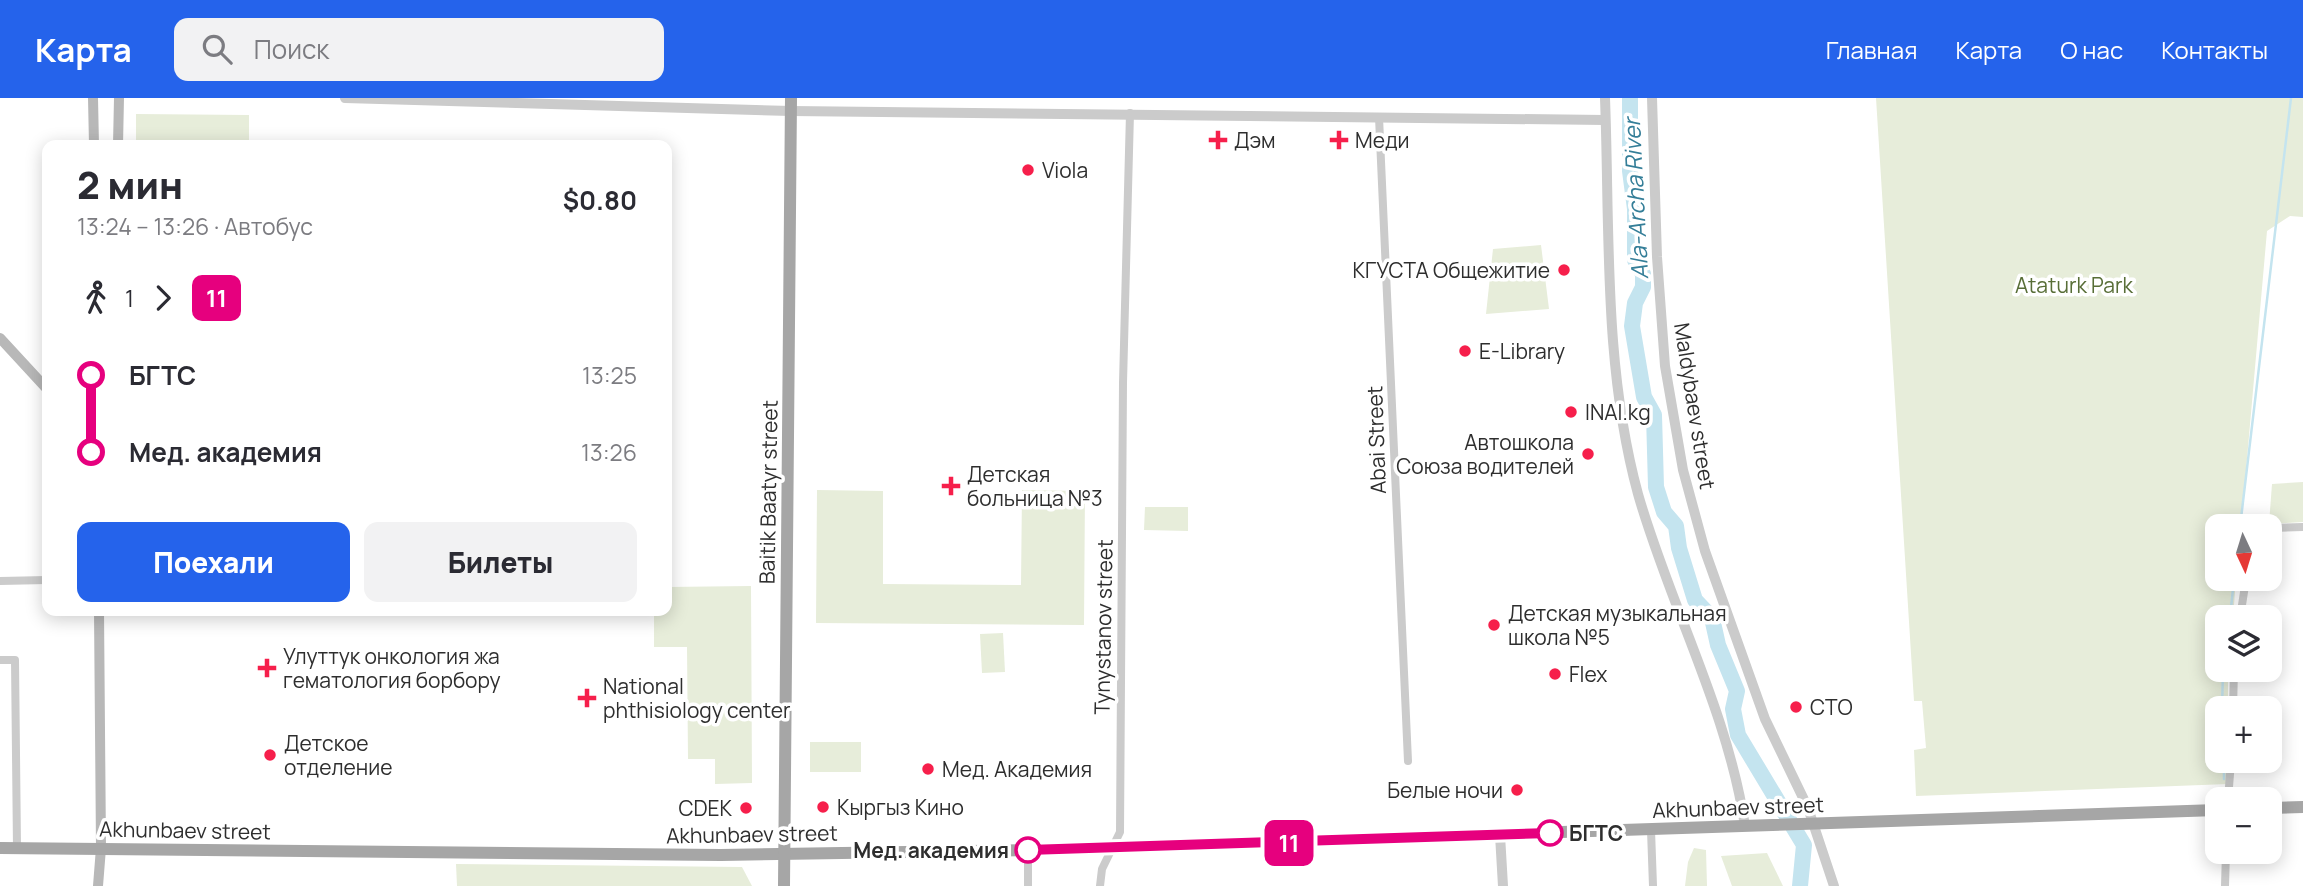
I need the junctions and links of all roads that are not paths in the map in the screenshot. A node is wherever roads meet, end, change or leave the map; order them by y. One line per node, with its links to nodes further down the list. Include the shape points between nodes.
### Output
1 (93, 98): 11 (main road)
2 (119, 98): 12 (main road)
3 (345, 98): 6 (street)
4 (1605, 98): 10 (street)
5 (1652, 98): 25 (street, Maldybaev street, via 1664,347 1683,470 1705,551 1765,719 1808,808)
6 (397, 99): 7 (street)
7 (791, 104): 8 (street); 34 (main road, Baitik Baatyr street)
8 (1130, 113): 9 (street); 32 (street, Tynystanov street, via 1120,832)
9 (1379, 117): 10 (street); 21 (street, Abai Street)
10 (1605, 120): 26 (street, via 1614,344 1633,469 1657,554 1727,740)
11 (94, 140)
12 (118, 140)
13 (0, 338): 14 (main road)
14 (42, 384)
15 (2303, 527): 16 (street)
16 (2282, 528)
17 (42, 580): 18 (street)
18 (0, 581)
19 (99, 616): 31 (main road)
20 (0, 660): 30 (street, via 15,660)
21 (1408, 761)
22 (2303, 807): 23 (main road)
23 (2282, 808)
24 (2205, 810): 25 (main road, Akhunbaev street)
25 (1807, 824): 26 (main road, Akhunbaev street); 42 (street, Maldybaev street)
26 (1745, 826): 27 (main road, Akhunbaev street)
27 (1651, 830): 28 (main road, Akhunbaev street); 41 (street)
28 (1500, 835): 32 (main road, Akhunbaev street); 40 (street)
29 (0, 848): 30 (main road, Akhunbaev street)
30 (17, 848): 31 (main road, Akhunbaev street)
31 (102, 848): 34 (main road, Akhunbaev street); 36 (main road)
32 (1114, 848): 33 (main road, Akhunbaev street); 39 (street, Tynystanov street, via 1102,869)
33 (1028, 850): 34 (main road, Akhunbaev street); 38 (street)
34 (784, 853): 37 (main road, Baitik Baatyr street)
35 (2226, 864): 43 (street)
36 (97, 886)
37 (784, 886)
38 (1028, 886)
39 (1100, 886)
40 (1503, 886)
41 (1653, 886)
42 (1834, 886)
43 (2225, 886)

